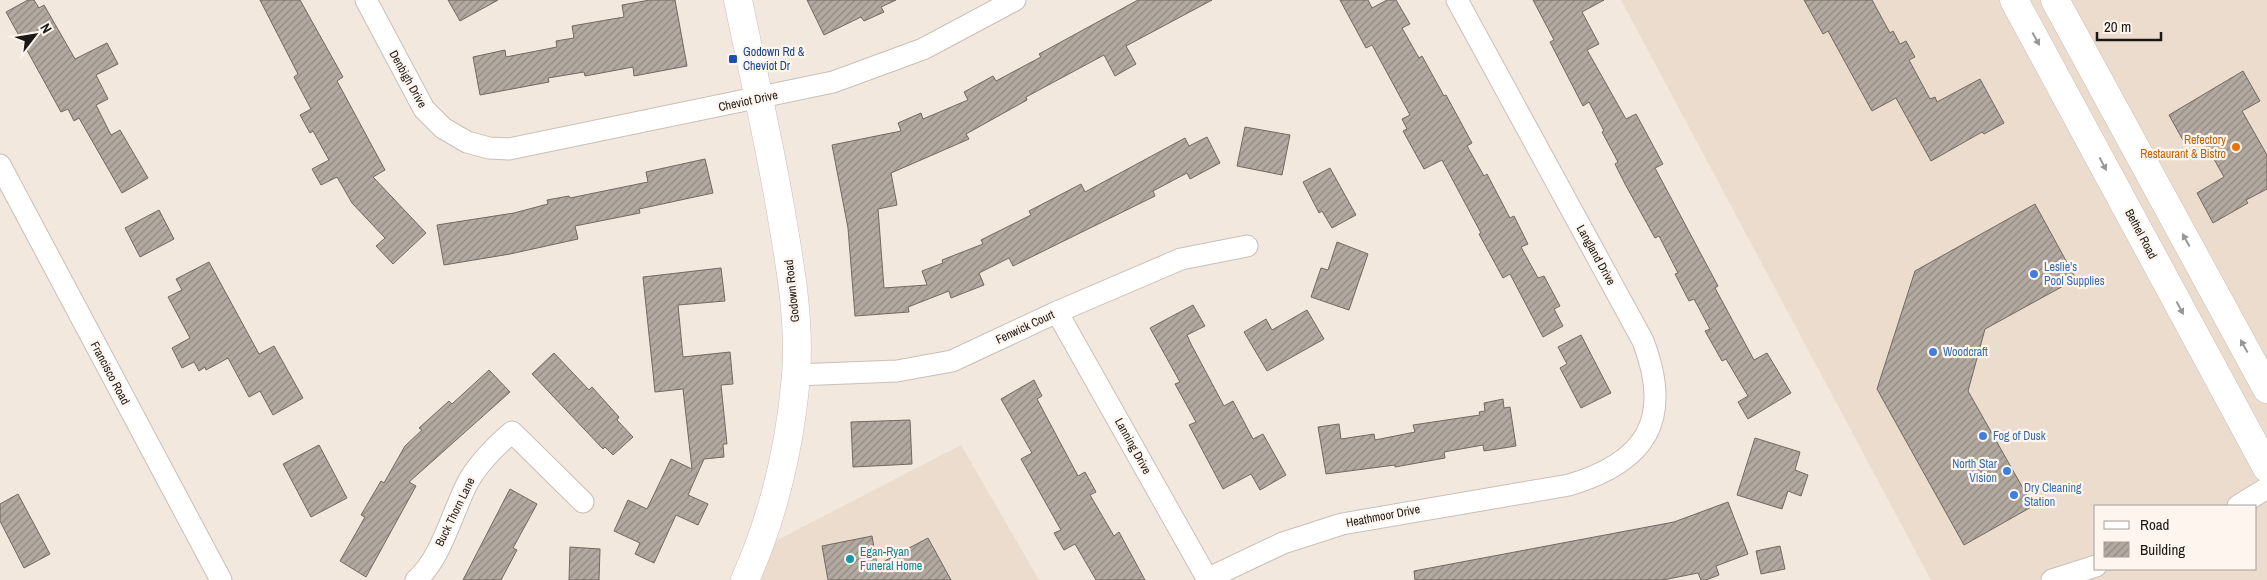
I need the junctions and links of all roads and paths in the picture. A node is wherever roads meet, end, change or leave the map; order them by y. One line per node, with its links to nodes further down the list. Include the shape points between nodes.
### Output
1 (366, 0): 8 (street, Denbigh Drive, via 424,109 443,128)
2 (738, 0): 7 (main road, Godown Road)
3 (1015, 0): 7 (street, Cheviot Drive, via 923,49 833,82)
4 (1457, 0): 15 (street, Langland Drive, via 1643,341 1651,362 1656,408 1649,430 1615,467)
5 (2014, 0): 14 (main road, Bethel Road, one-way to 14)
6 (2055, 0): 13 (main road, one-way to 6)
7 (759, 99): 8 (street, Cheviot Drive, via 509,149); 12 (main road, Godown Road, via 793,279)
8 (468, 142)
9 (0, 165): 21 (street, Francisco Road)
10 (1247, 246): 11 (street, Fenwick Court, via 1181,259)
11 (1057, 312): 12 (street, Fenwick Court, via 952,361 898,371); 20 (street, Lanning Drive)
12 (796, 375): 23 (main road, Godown Road, via 779,488)
13 (2267, 389)
14 (2267, 468)
15 (1568, 485): 20 (street, Heathmoor Drive, via 1342,524 1283,543)
16 (2267, 488): 18 (street)
17 (583, 502): 22 (street, Buck Thorn Lane, via 512,432 497,445 468,482 432,560)
18 (2240, 505)
19 (2094, 567): 24 (street)
20 (1208, 579)
21 (221, 580)
22 (416, 580)
23 (745, 580)
24 (2052, 580)

